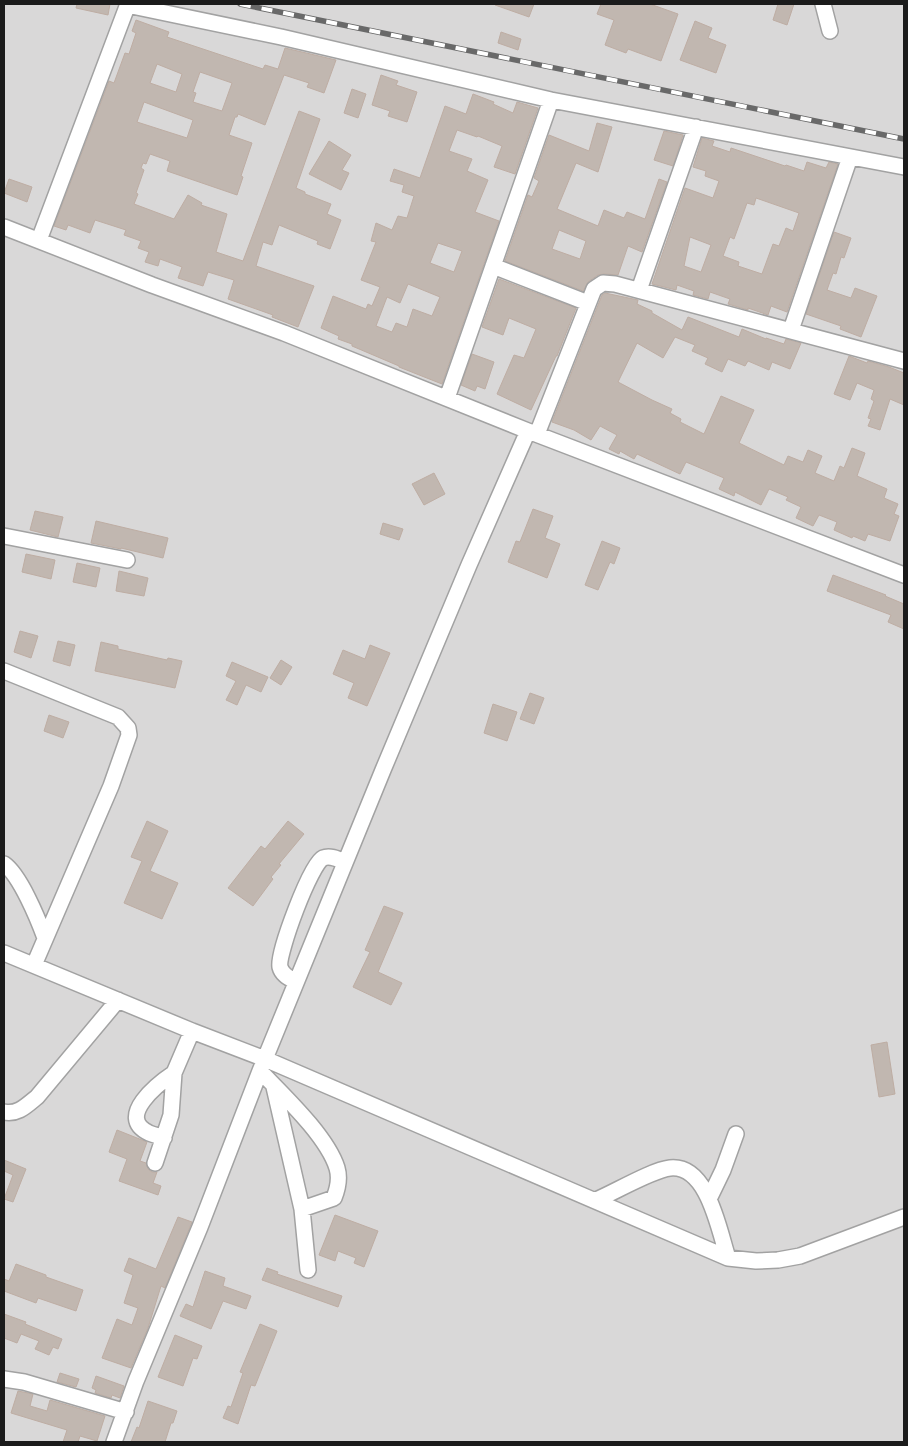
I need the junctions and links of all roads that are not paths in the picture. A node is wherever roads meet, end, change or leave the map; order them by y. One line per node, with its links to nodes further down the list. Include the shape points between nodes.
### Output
1 (128, 4): 4 (street); 9 (street)
2 (823, 4): 3 (street)
3 (830, 31)
4 (552, 100): 5 (street); 10 (street)
5 (696, 127): 6 (street); 11 (street)
6 (850, 157): 7 (street); 13 (street)
7 (904, 167)
8 (4, 226): 9 (street)
9 (39, 240): 15 (street)
10 (493, 266): 12 (street); 15 (street)
11 (639, 290): 12 (street, via 603,283 594,289); 13 (street)
12 (588, 303): 16 (street)
13 (792, 330): 14 (street)
14 (904, 360)
15 (447, 398): 16 (street)
16 (532, 432): 19 (street); 21 (street, via 469,564)
17 (4, 536): 18 (street)
18 (127, 560)
19 (904, 575)
20 (4, 671): 23 (street, via 118,717 128,728 129,735 111,786)
21 (345, 862): 26 (street); 26 (street, via 331,857 317,862 301,898 279,958 283,974)
22 (4, 864): 23 (street, via 13,873 38,917)
23 (45, 938): 25 (street)
24 (4, 952): 25 (street)
25 (34, 965): 27 (street)
26 (296, 982): 29 (street)
27 (118, 1000): 28 (street); 32 (street, via 38,1098 21,1110)
28 (192, 1031): 29 (street); 30 (street)
29 (262, 1065): 31 (street); 37 (street); 43 (street)
30 (174, 1073): 34 (street, via 171,1115); 34 (street, via 156,1085 138,1110 139,1125 148,1133)
31 (274, 1085): 38 (street); 38 (street, via 301,1113 326,1146 337,1168 339,1181 334,1198)
32 (4, 1112)
33 (736, 1134): 36 (street)
34 (164, 1138): 35 (street)
35 (156, 1163)
36 (709, 1199): 37 (street, via 699,1180 686,1171 671,1168); 40 (street)
37 (596, 1200): 40 (street)
38 (302, 1209): 41 (street)
39 (904, 1217): 40 (street, via 800,1256 756,1261)
40 (728, 1258)
41 (308, 1270)
42 (4, 1378): 43 (street)
43 (126, 1412): 44 (street)
44 (114, 1442)

